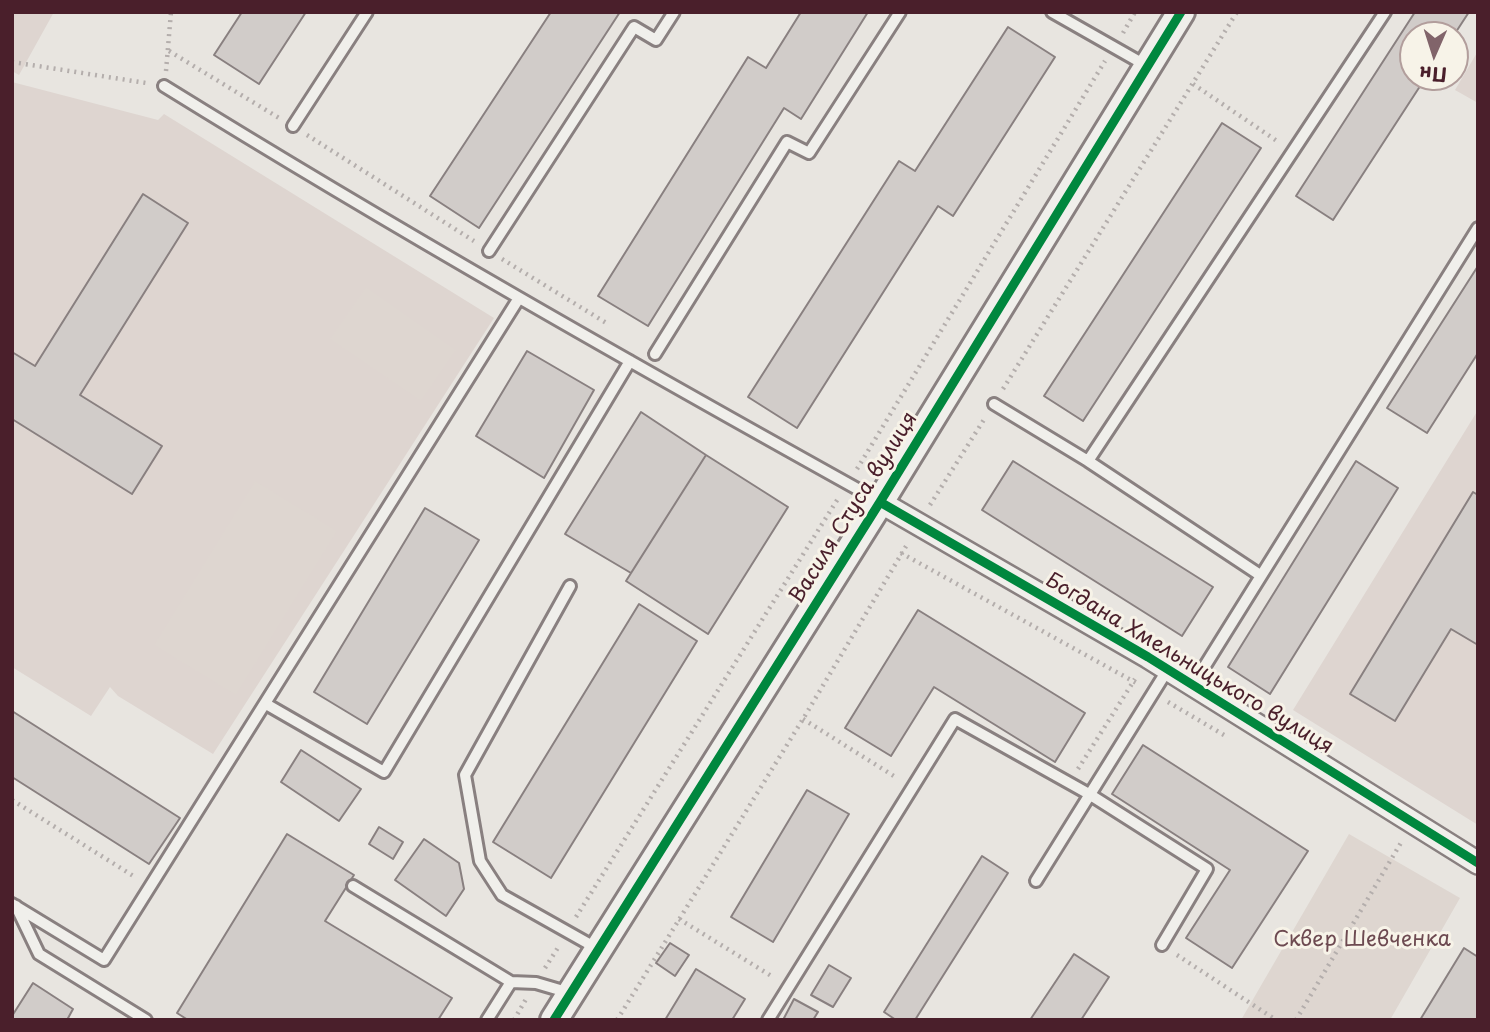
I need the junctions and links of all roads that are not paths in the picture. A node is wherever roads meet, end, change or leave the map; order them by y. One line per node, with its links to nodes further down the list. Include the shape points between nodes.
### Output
1 (367, 12): 9 (lane)
2 (674, 12): 11 (lane, via 656,40 634,27)
3 (900, 12): 13 (lane, via 809,153 787,142)
4 (1052, 12): 7 (lane)
5 (1181, 12): 7 (street, Василя Стуса вулиця)
6 (1385, 12): 16 (lane)
7 (1148, 66): 17 (street, Василя Стуса вулиця)
8 (164, 86): 12 (lane)
9 (293, 126)
10 (1478, 228): 18 (lane)
11 (489, 251)
12 (519, 298): 14 (lane); 22 (lane)
13 (655, 354)
14 (630, 361): 17 (lane); 22 (lane, via 384,772)
15 (994, 404): 16 (lane)
16 (1088, 461): 18 (lane)
17 (880, 502): 20 (street, Богдана Хмельницького вулиця); 29 (street, Василя Стуса вулиця)
18 (1260, 575): 21 (lane)
19 (570, 586): 29 (lane, via 465,775 480,861 502,895)
20 (1168, 669): 21 (street, Богдана Хмельницького вулиця); 23 (lane)
21 (1193, 685): 24 (street, Богдана Хмельницького вулиця)
22 (266, 704): 27 (lane, via 104,960)
23 (1089, 794): 25 (lane); 28 (lane, via 1207,869); 35 (lane, via 955,719)
24 (1478, 863)
25 (1036, 881)
26 (353, 886): 30 (lane)
27 (14, 905): 32 (lane, via 39,954)
28 (1162, 945)
29 (598, 949): 31 (street, Василя Стуса вулиця)
30 (511, 982): 31 (lane, via 536,983); 33 (lane)
31 (570, 993): 34 (street, Василя Стуса вулиця)
32 (146, 1020)
33 (487, 1020)
34 (554, 1020)
35 (768, 1020)

